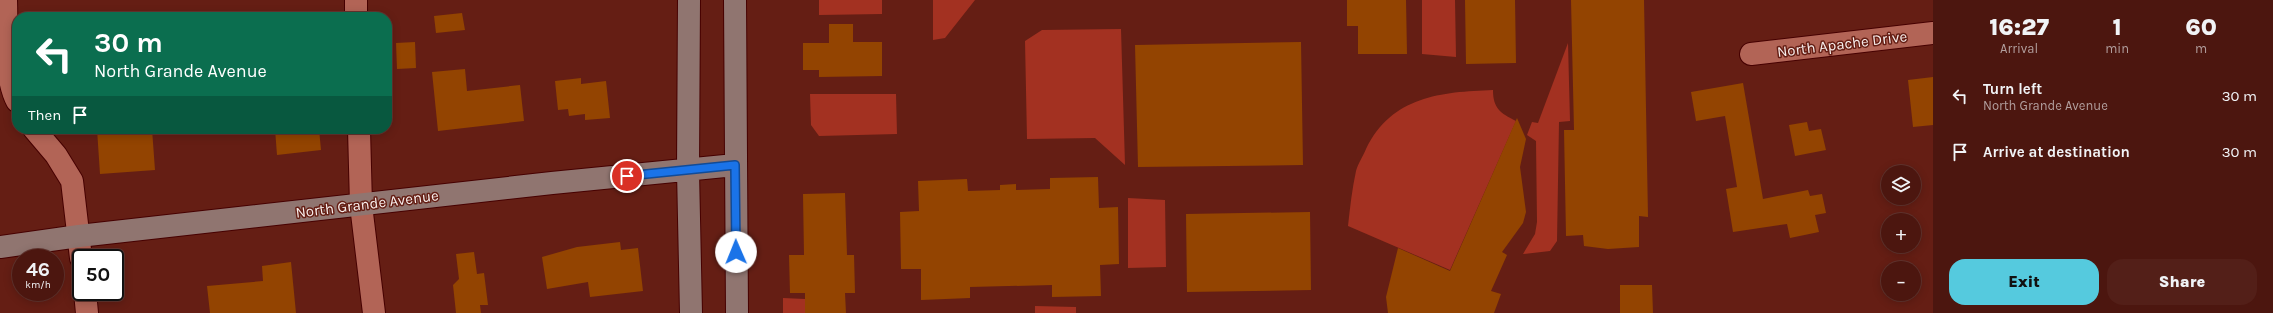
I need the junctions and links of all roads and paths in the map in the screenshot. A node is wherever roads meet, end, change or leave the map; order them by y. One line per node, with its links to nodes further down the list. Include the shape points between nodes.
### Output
1 (6, 0): 8 (street, via 7,51)
2 (356, 0): 5 (street)
3 (689, 0): 12 (main road)
4 (735, 0): 11 (main road)
5 (356, 12)
6 (1933, 33): 7 (street, North Apache Drive)
7 (1751, 54)
8 (12, 85)
9 (38, 134): 14 (street, via 72,181)
10 (359, 134): 13 (street)
11 (735, 165): 12 (main road, North Grande Avenue); 21 (main road)
12 (688, 171): 13 (main road, North Grande Avenue, via 552,183); 20 (main road)
13 (361, 205): 14 (main road, North Grande Avenue); 19 (street)
14 (79, 236): 15 (main road, North Grande Avenue); 16 (street)
15 (0, 247)
16 (80, 249)
17 (86, 301): 18 (street)
18 (87, 313)
19 (374, 313)
20 (691, 313)
21 (737, 313)

